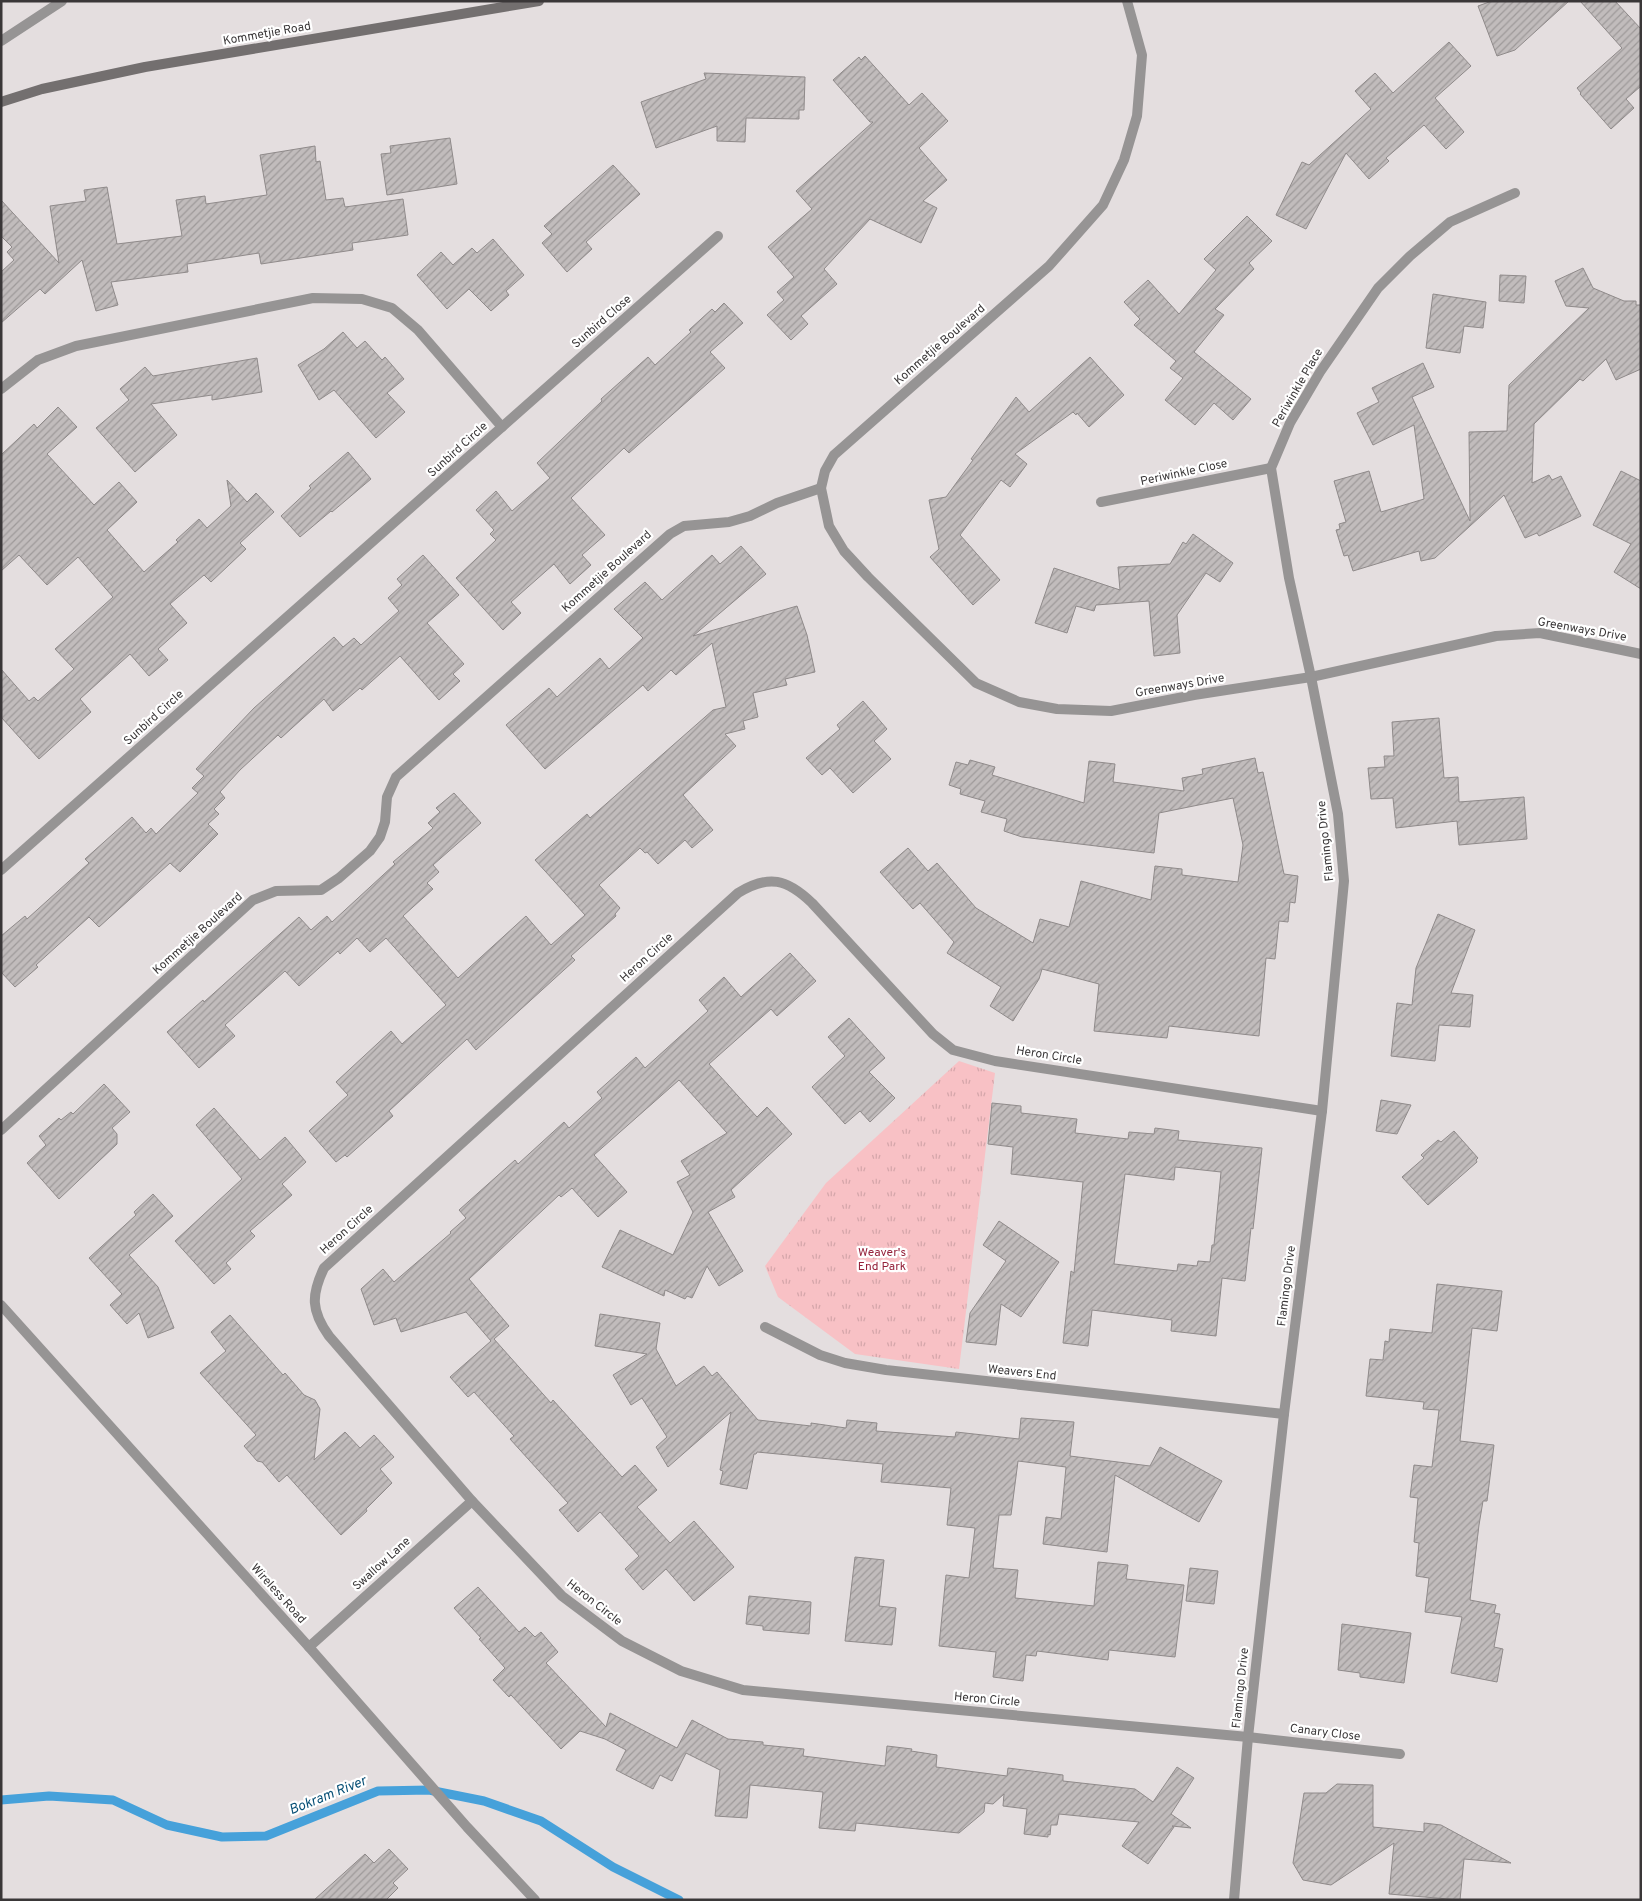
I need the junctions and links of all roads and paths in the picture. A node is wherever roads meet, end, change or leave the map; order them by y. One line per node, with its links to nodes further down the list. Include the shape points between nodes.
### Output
1 (62, 1): 4 (street)
2 (539, 1): 5 (main road, Kommetjie Road, via 145,67 42,89)
3 (1127, 1): 11 (street, Kommetjie Boulevard, via 1142,55 1137,116 1124,160 1103,205 1049,266 834,455 825,470)
4 (1, 41)
5 (1, 102)
6 (1515, 194): 10 (street, Periwinkle Place, via 1450,222 1378,288 1320,372 1290,423)
7 (718, 236): 9 (street, Sunbird Close)
8 (1, 389): 9 (street, Sunbird Circle, via 38,360 76,346 313,298 362,298 392,308 418,330)
9 (502, 427): 15 (street, Sunbird Circle)
10 (1271, 468): 12 (street, Periwinkle Close); 14 (street, via 1288,578)
11 (821, 488): 14 (street, Greenways Drive, via 829,526 844,551 868,577 976,683 1019,702 1057,709 1111,711); 17 (street, Kommetjie Boulevard, via 750,516 728,522 684,526 670,534 396,777 387,797 380,837 370,851 321,890 276,892 253,900)
12 (1101, 502)
13 (1641, 654): 14 (street, Greenways Drive, via 1540,633 1496,636)
14 (1311, 677): 16 (street, Flamingo Drive, via 1338,814 1344,881)
15 (1, 870)
16 (1322, 1111): 20 (street, Flamingo Drive); 21 (street, Heron Circle, via 995,1061 953,1050 933,1034 796,888 780,882 752,884 738,892 331,1261 318,1281 314,1295 324,1330)
17 (1, 1130)
18 (1, 1305): 22 (street, Wireless Road)
19 (765, 1327): 20 (street, Weavers End, via 820,1355 886,1370)
20 (1284, 1414): 23 (street, Flamingo Drive)
21 (472, 1501): 22 (street, Swallow Lane); 23 (street, Heron Circle, via 562,1596 622,1642 681,1671 753,1691)
22 (309, 1647): 25 (street, Wireless Road)
23 (1248, 1736): 24 (street, Canary Close); 26 (street, Flamingo Drive)
24 (1400, 1754)
25 (536, 1900)
26 (1234, 1900)

